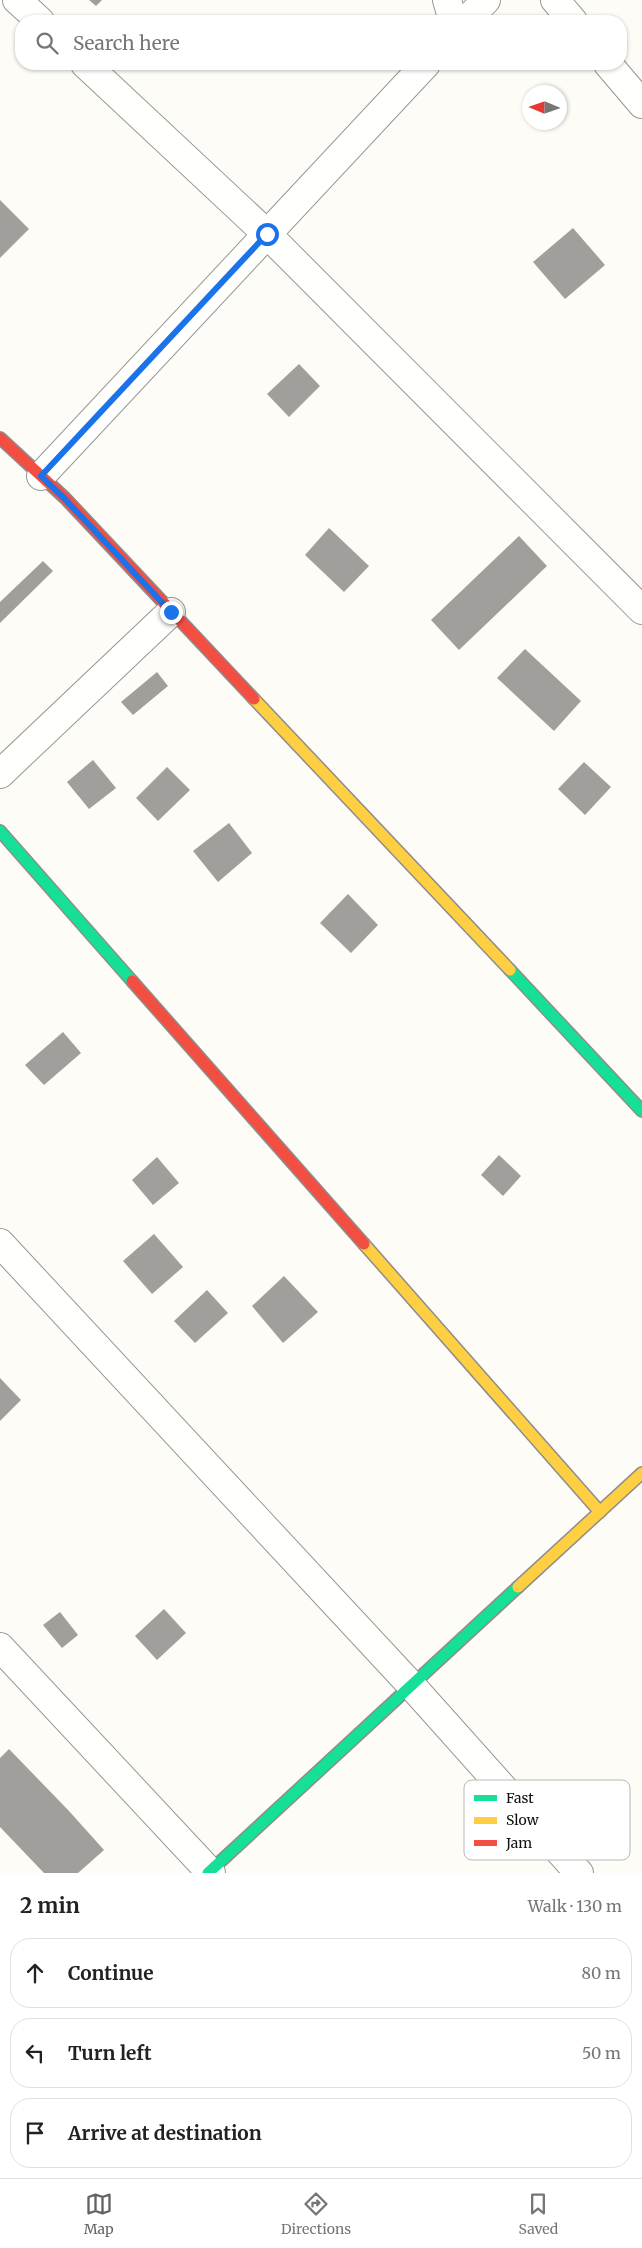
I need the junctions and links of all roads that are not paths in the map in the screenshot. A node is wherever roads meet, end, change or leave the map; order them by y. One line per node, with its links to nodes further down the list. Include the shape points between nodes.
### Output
1 (17, 0): 5 (street)
2 (447, 0): 6 (street)
3 (486, 0): 7 (street)
4 (555, 0): 8 (street)
5 (33, 15)
6 (451, 15)
7 (472, 15)
8 (568, 15)
9 (91, 70): 13 (street)
10 (420, 70): 13 (street)
11 (613, 70): 12 (street)
12 (642, 104)
13 (267, 234): 15 (street); 16 (street)
14 (1, 441): 15 (street)
15 (41, 476): 17 (street)
16 (642, 610)
17 (171, 612): 18 (street); 20 (street)
18 (0, 774)
19 (0, 830): 23 (street)
20 (642, 1111)
21 (0, 1243): 25 (street)
22 (642, 1472): 23 (street)
23 (600, 1512): 25 (street)
24 (0, 1647): 28 (street)
25 (412, 1685): 26 (street); 28 (street)
26 (496, 1780)
27 (567, 1860): 29 (street)
28 (209, 1872)
29 (578, 1873)

